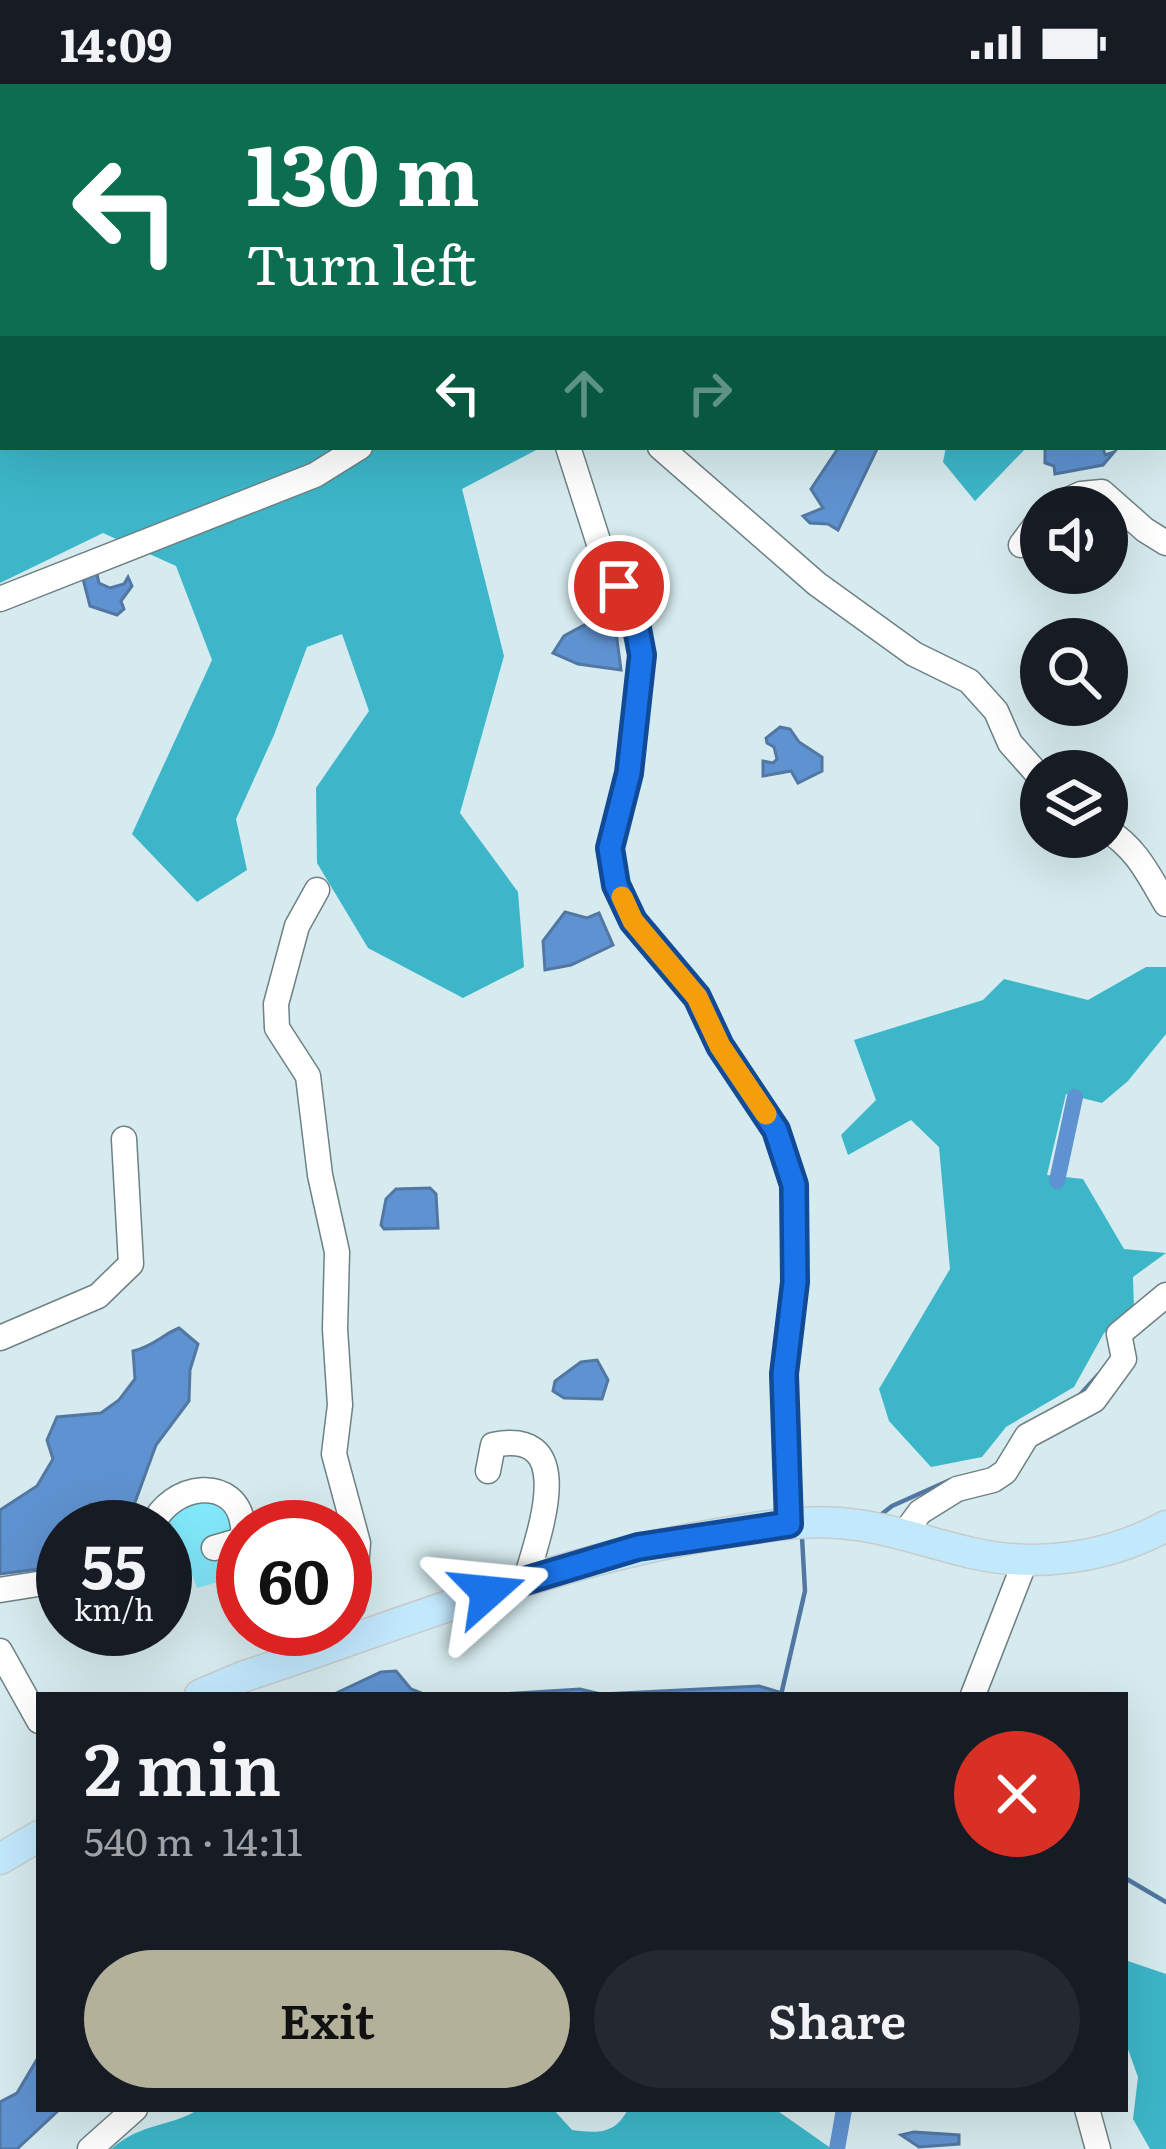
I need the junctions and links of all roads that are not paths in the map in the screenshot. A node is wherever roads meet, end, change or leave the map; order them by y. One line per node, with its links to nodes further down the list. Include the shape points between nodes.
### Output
1 (355, 450): 6 (street, via 315,475)
2 (569, 450): 18 (street, via 642,655 629,773 610,848 616,885 633,921 697,997 776,1130 794,1185 795,1282 784,1374)
3 (663, 450): 7 (street, via 817,584 914,654 969,681)
4 (1128, 515): 5 (street)
5 (1166, 543)
6 (0, 598)
7 (1020, 754)
8 (1128, 844): 10 (street)
9 (316, 890): 17 (street, via 297,926 277,1028 308,1076 337,1252 334,1454)
10 (1166, 904)
11 (124, 1139): 13 (street, via 131,1264 98,1296)
12 (1166, 1295): 19 (street, via 1118,1334 1124,1359 1094,1400 1027,1436 1005,1472 957,1489)
13 (0, 1338)
14 (488, 1471): 22 (street, via 493,1444 506,1442 533,1449 546,1463)
15 (169, 1500): 16 (street, via 182,1492)
16 (232, 1500)
17 (346, 1500)
18 (789, 1524): 19 (main road); 22 (main road, via 638,1547)
19 (903, 1535): 21 (main road)
20 (1161, 1535): 21 (main road)
21 (1026, 1559): 30 (street)
22 (526, 1579): 27 (main road)
23 (36, 1584): 24 (street)
24 (0, 1590)
25 (0, 1651): 31 (street)
26 (295, 1656): 27 (street)
27 (296, 1659): 28 (main road)
28 (246, 1686): 29 (main road)
29 (215, 1692)
30 (974, 1692)
31 (36, 1716)
32 (36, 1838): 33 (main road)
33 (0, 1859)
34 (132, 2112): 36 (street)
35 (1088, 2112): 37 (street)
36 (90, 2149)
37 (1098, 2149)

